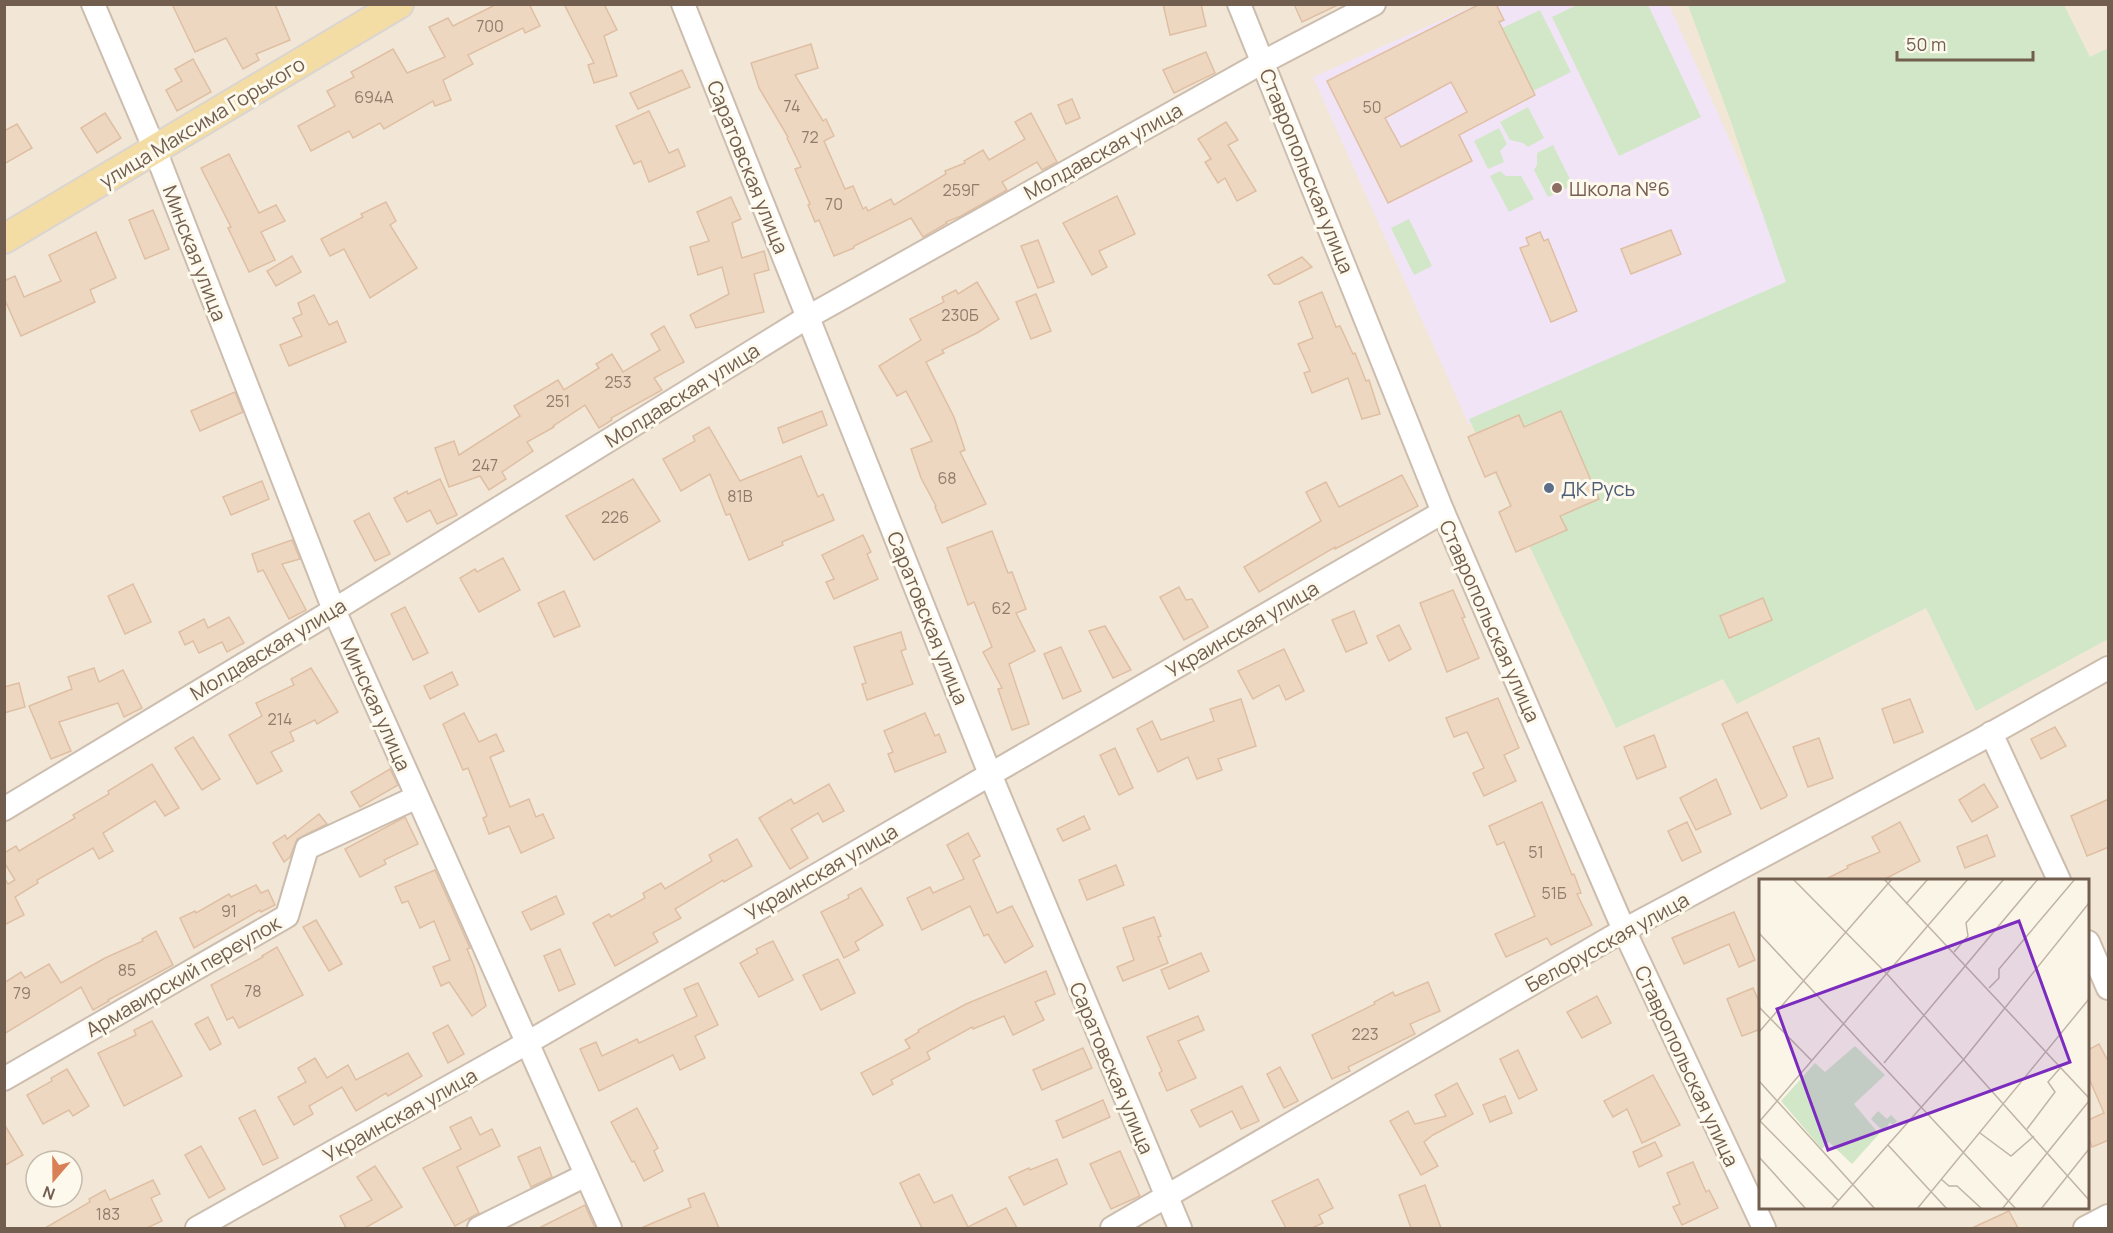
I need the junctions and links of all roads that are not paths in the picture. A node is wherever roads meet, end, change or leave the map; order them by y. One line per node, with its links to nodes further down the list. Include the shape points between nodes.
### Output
1 (93, 4): 7 (street, Минская улица)
2 (399, 4): 7 (main road, улица Максима Горького)
3 (683, 4): 9 (street, Саратовская улица)
4 (1239, 4): 6 (street, Ставропольская улица)
5 (1374, 4): 6 (street, Молдавская улица)
6 (1263, 62): 9 (street, Молдавская улица); 10 (street, Ставропольская улица)
7 (155, 150): 8 (main road, улица Максима Горького); 11 (street, Минская улица)
8 (4, 238)
9 (808, 317): 11 (street, Молдавская улица); 14 (street, Саратовская улица)
10 (1443, 512): 14 (street, Украинская улица); 18 (street, Ставропольская улица)
11 (334, 610): 15 (street, Минская улица); 16 (street, Молдавская улица)
12 (2109, 668): 13 (street, Белорусская улица)
13 (1991, 733): 17 (street); 18 (street, Белорусская улица)
14 (990, 774): 21 (street, Украинская улица); 24 (street, Саратовская улица)
15 (417, 797): 21 (street, Минская улица); 22 (street, Армавирский переулок, via 307,848 287,916)
16 (4, 809)
17 (2059, 879)
18 (1624, 930): 24 (street, Белорусская улица); 31 (street, Ставропольская улица)
19 (2089, 944): 20 (street)
20 (2109, 988)
21 (527, 1043): 23 (street, Минская улица); 26 (street, Украинская улица)
22 (4, 1079)
23 (586, 1175): 27 (street); 28 (street, Минская улица)
24 (1166, 1198): 29 (street, Белорусская улица); 30 (street, Саратовская улица)
25 (2109, 1216): 32 (street)
26 (197, 1228)
27 (479, 1228)
28 (610, 1228)
29 (1113, 1228)
30 (1180, 1228)
31 (1764, 1228)
32 (2085, 1228)

